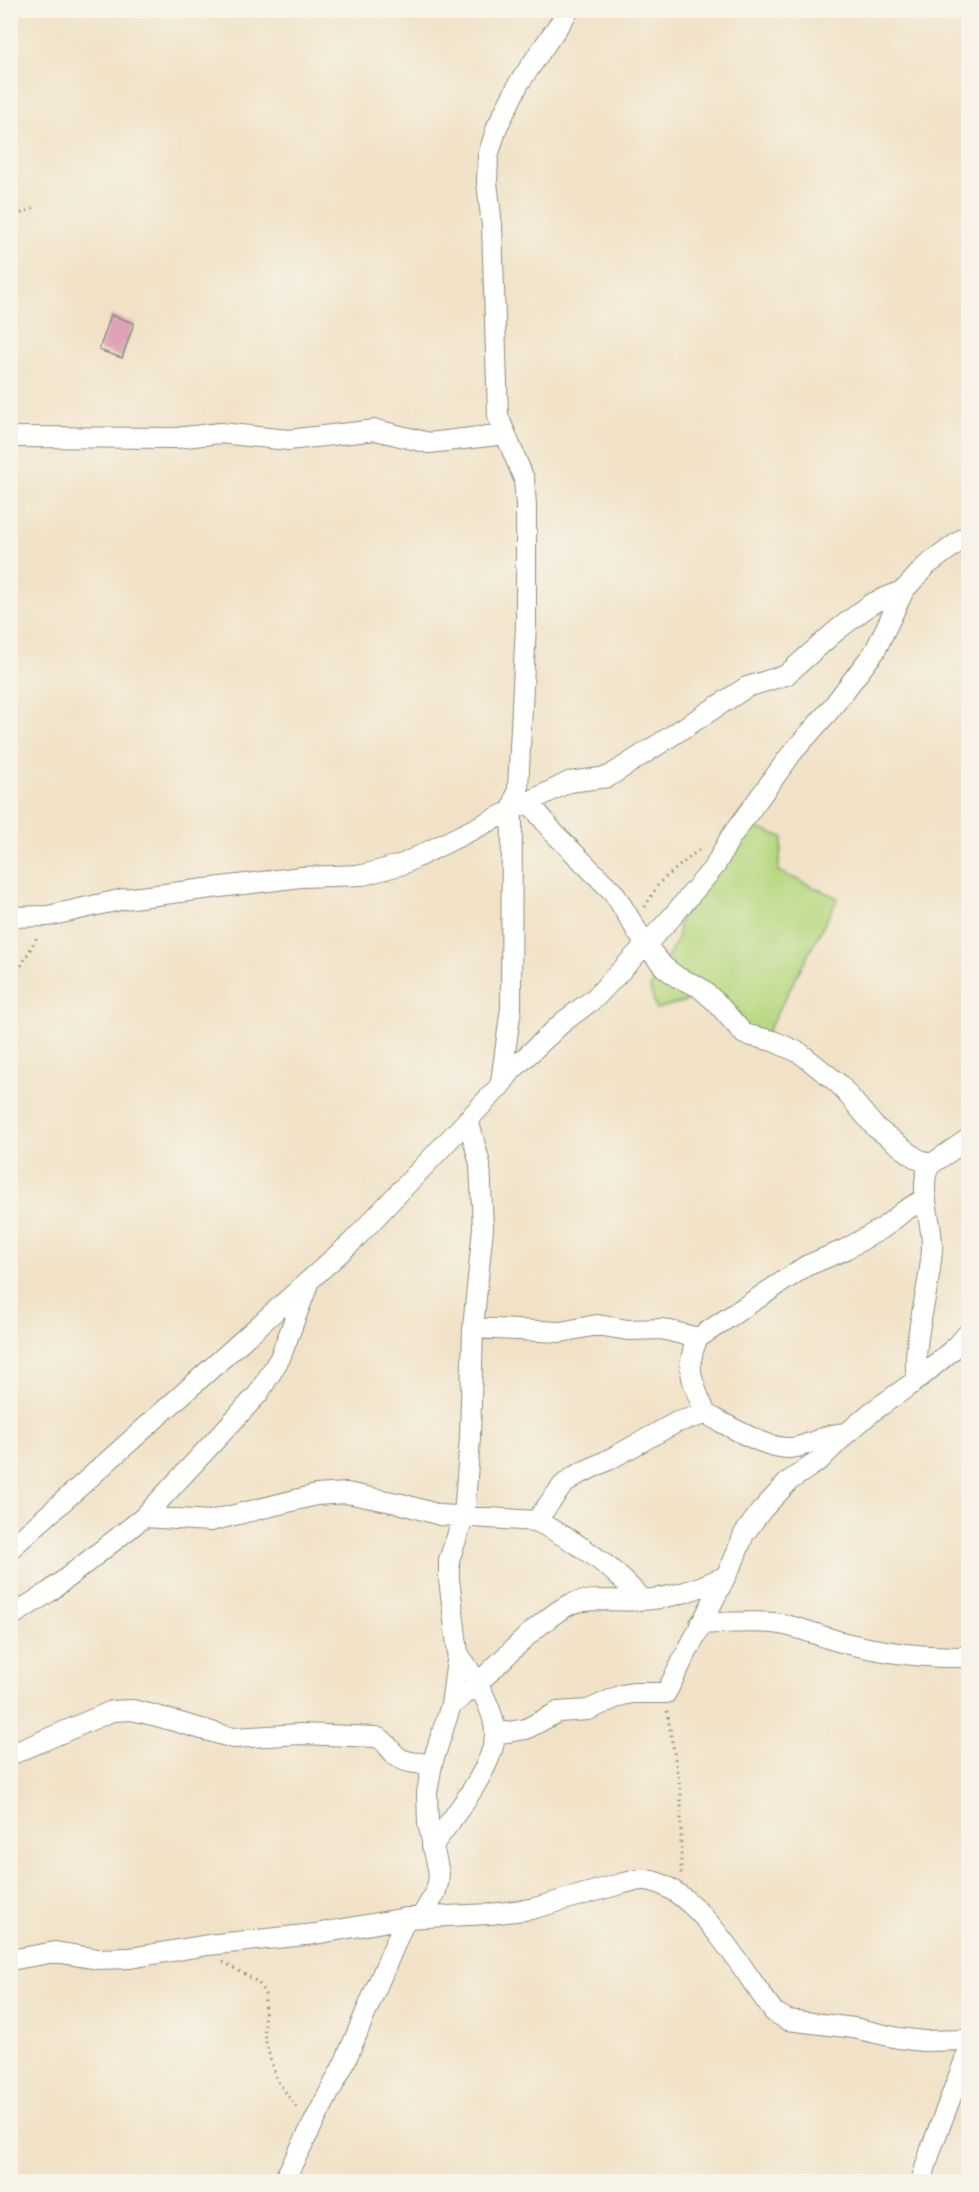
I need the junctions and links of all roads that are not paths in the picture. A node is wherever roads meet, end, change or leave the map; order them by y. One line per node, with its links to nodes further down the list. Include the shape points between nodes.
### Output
1 (569, 10): 2 (street, via 519,83 497,127 488,156 496,386 498,416)
2 (506, 434): 3 (street, via 429,443 376,430 288,440 220,433 176,438); 6 (street, via 524,479 526,505 526,624 518,789)
3 (10, 437)
4 (969, 535): 5 (street, via 926,566)
5 (904, 590): 6 (street, via 871,604 786,675 747,687 608,777 569,782); 8 (street, via 875,651 792,753 730,838 715,866)
6 (521, 807): 7 (street, via 403,864 363,875 301,877 189,890 48,916); 8 (street, via 554,833 615,893); 9 (street, via 511,1008)
7 (10, 917)
8 (645, 944): 9 (street, via 595,998 512,1070); 12 (street, via 664,967 716,1002 744,1034 800,1053 839,1084 875,1127)
9 (500, 1086): 10 (street)
10 (468, 1119): 14 (street, via 352,1242); 15 (street, via 480,1164 483,1228)
11 (969, 1139): 12 (street)
12 (930, 1165): 13 (street, via 926,1171)
13 (926, 1198): 17 (street, via 864,1239 806,1266); 18 (street, via 933,1244 917,1346)
14 (309, 1281): 22 (street, via 280,1358 258,1394); 24 (street)
15 (473, 1328): 17 (street, via 561,1332 597,1325 628,1330 662,1329); 21 (street)
16 (969, 1333): 18 (street)
17 (698, 1338): 19 (street, via 691,1357 691,1379)
18 (917, 1380): 20 (street)
19 (706, 1414): 20 (street, via 770,1445 786,1448); 23 (street, via 677,1422 575,1476 563,1485)
20 (847, 1433): 25 (street, via 820,1460 789,1481 761,1511 744,1534)
21 (464, 1516): 22 (street, via 440,1515 347,1492 210,1521); 23 (street); 29 (street, via 449,1560)
22 (144, 1517): 27 (street, via 49,1592)
23 (536, 1521): 26 (street, via 588,1550)
24 (10, 1549)
25 (724, 1577): 26 (street, via 677,1595); 28 (street)
26 (642, 1600): 31 (street, via 587,1601 560,1609 507,1653)
27 (10, 1617)
28 (700, 1624): 30 (street, via 773,1623 902,1654); 33 (street, via 666,1693 622,1695 588,1710 558,1712 526,1729)
29 (458, 1653): 31 (street); 32 (street)
30 (969, 1657)
31 (479, 1684): 32 (street); 33 (street)
32 (451, 1705): 35 (street)
33 (495, 1734): 36 (street, via 471,1791)
34 (10, 1755): 35 (street, via 112,1711 132,1710 225,1737 376,1737 405,1761)
35 (432, 1764): 36 (street, via 427,1804)
36 (432, 1846): 37 (street, via 438,1883 435,1894)
37 (414, 1918): 38 (street, via 130,1958 98,1959 55,1952); 39 (street, via 531,1909 639,1880 651,1881 686,1902 717,1933 774,2012 788,2020 898,2038); 41 (street)
38 (10, 1960)
39 (969, 2040)
40 (969, 2052): 42 (street)
41 (284, 2181)
42 (921, 2181)

